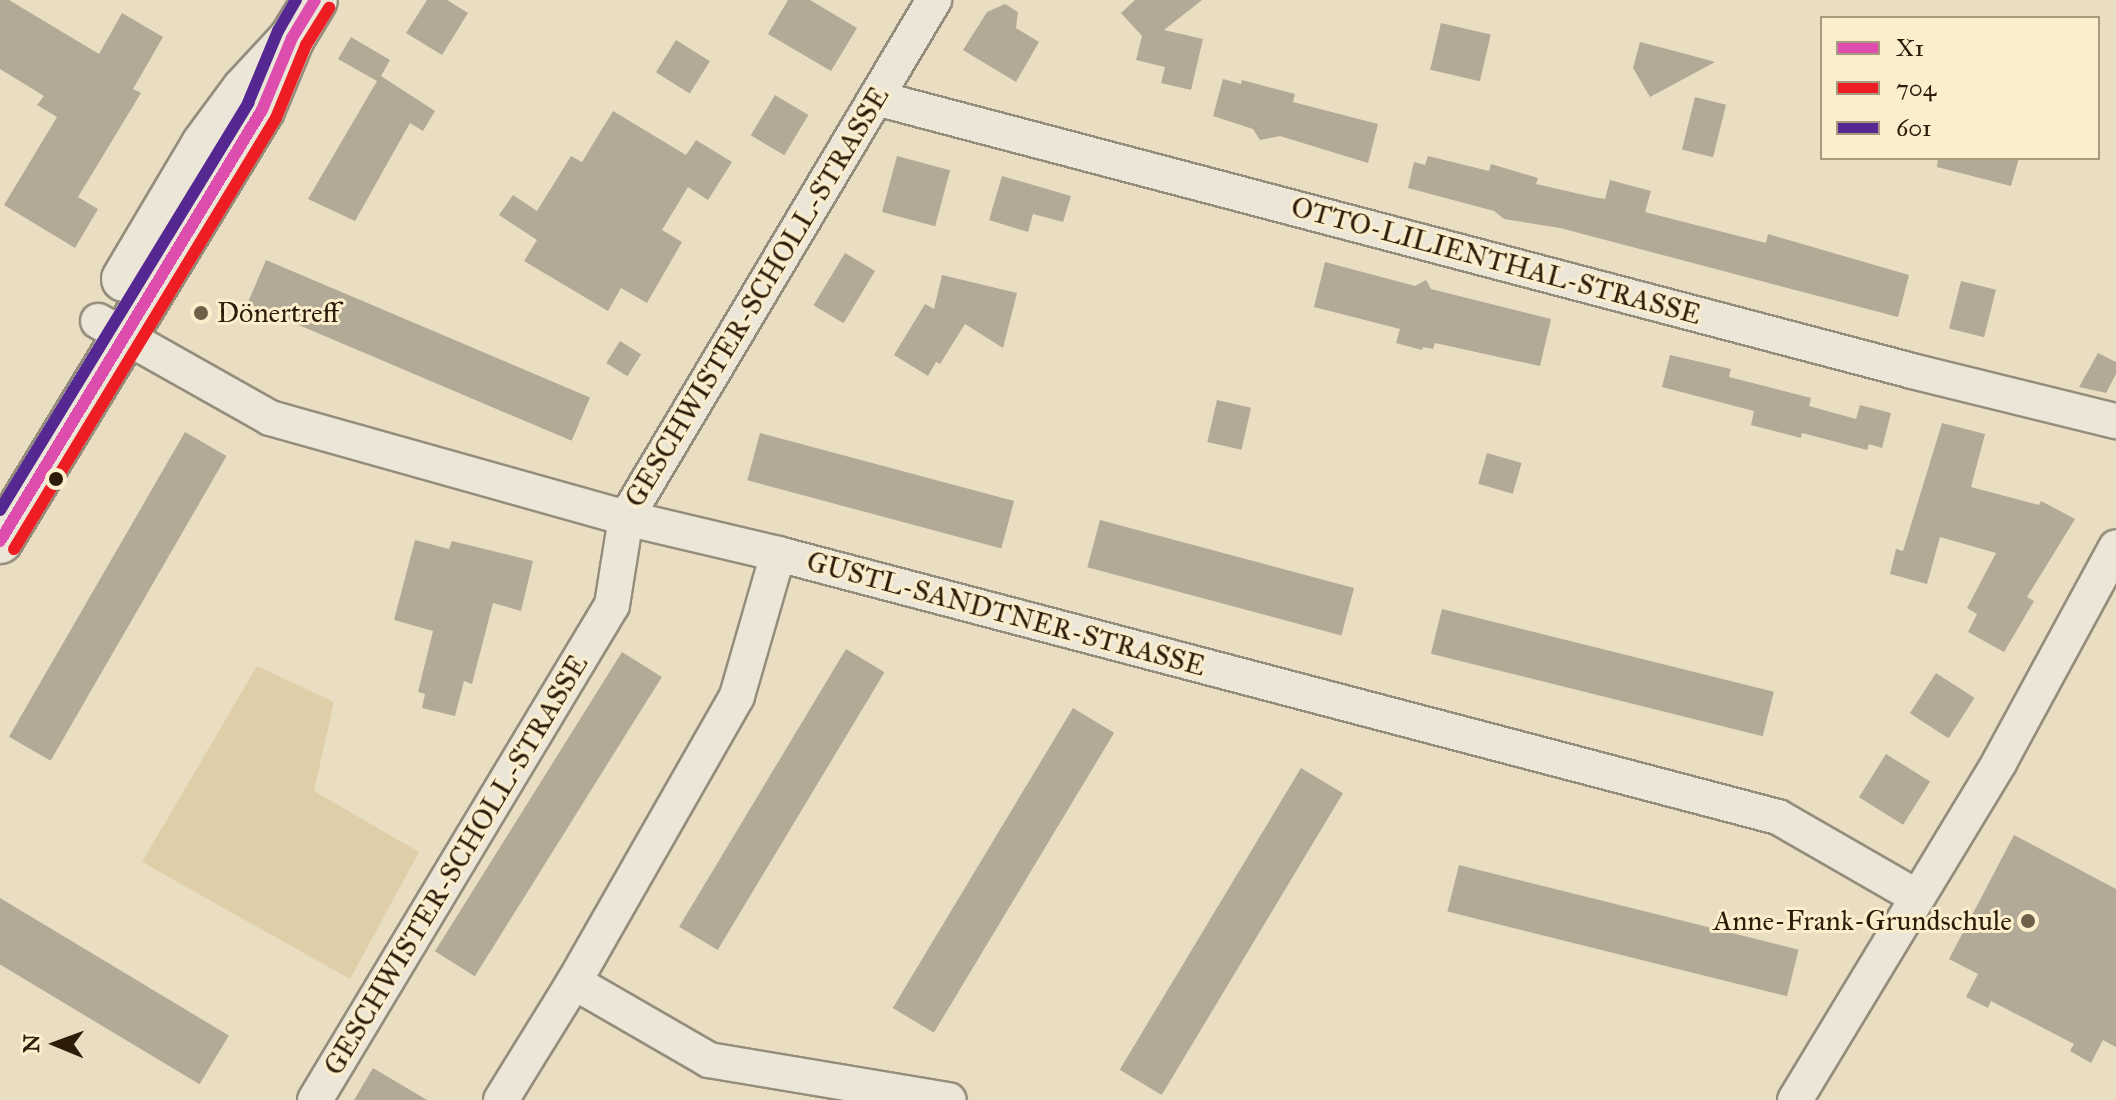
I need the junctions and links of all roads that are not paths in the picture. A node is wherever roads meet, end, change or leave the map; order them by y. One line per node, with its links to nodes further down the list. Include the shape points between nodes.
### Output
1 (315, 0): 4 (main road, via 292,38 204,144)
2 (934, 0): 3 (street, GESCHWISTER-SCHOLL-STRASSE)
3 (876, 98): 5 (street, OTTO-LILIENTHAL-STRASSE); 7 (street, GESCHWISTER-SCHOLL-STRASSE)
4 (111, 329): 6 (main road); 7 (street, GUSTL-SANDTNER-STRASSE, via 270,418); 8 (main road)
5 (2116, 421)
6 (0, 487)
7 (626, 518): 10 (street, GUSTL-SANDTNER-STRASSE); 13 (street, GESCHWISTER-SCHOLL-STRASSE, via 612,605)
8 (0, 541)
9 (2116, 547): 11 (street, via 2000,761)
10 (778, 554): 11 (street, GUSTL-SANDTNER-STRASSE, via 1778,817); 12 (street, via 737,696)
11 (1917, 897): 16 (street)
12 (574, 982): 14 (street); 15 (street, via 709,1060)
13 (315, 1100)
14 (501, 1100)
15 (949, 1100)
16 (1795, 1100)

